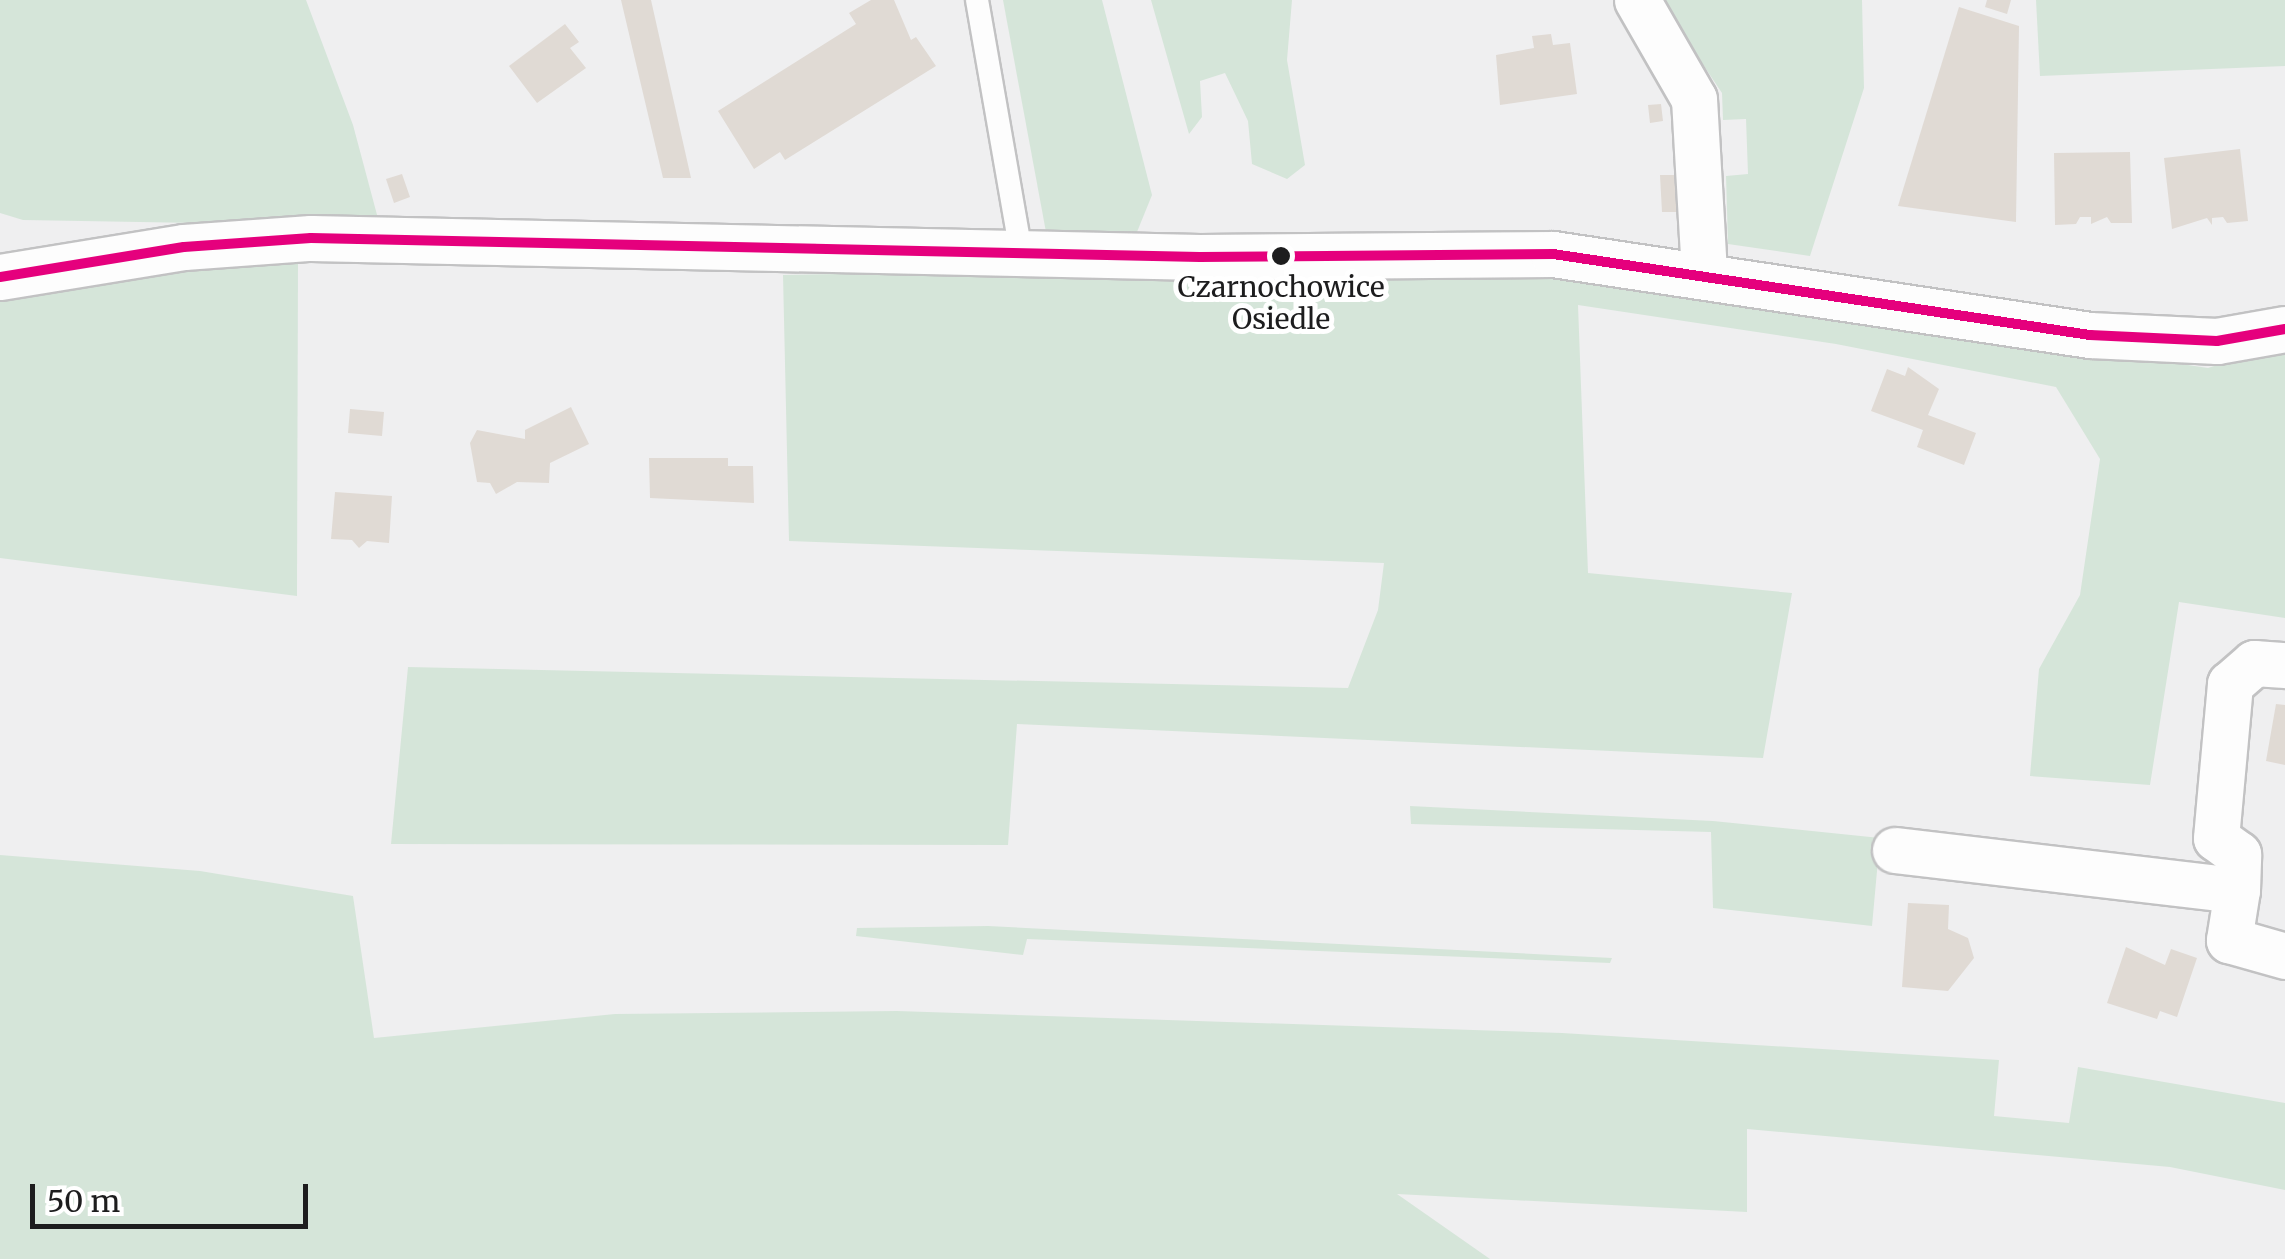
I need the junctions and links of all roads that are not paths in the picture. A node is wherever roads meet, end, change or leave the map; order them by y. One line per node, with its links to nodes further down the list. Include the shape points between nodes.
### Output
1 (977, 0): 3 (lane)
2 (1637, 0): 4 (street, via 1694,99)
3 (1021, 252): 4 (street, via 1553,254); 5 (street, via 433,238 184,246)
4 (1704, 272): 6 (street, via 2090,335 2217,340)
5 (0, 277)
6 (2285, 329)
7 (2285, 666): 9 (street, via 2254,663 2230,684 2216,838 2238,854)
8 (1894, 850): 9 (street)
9 (2236, 890): 10 (street, via 2229,940)
10 (2285, 956)

